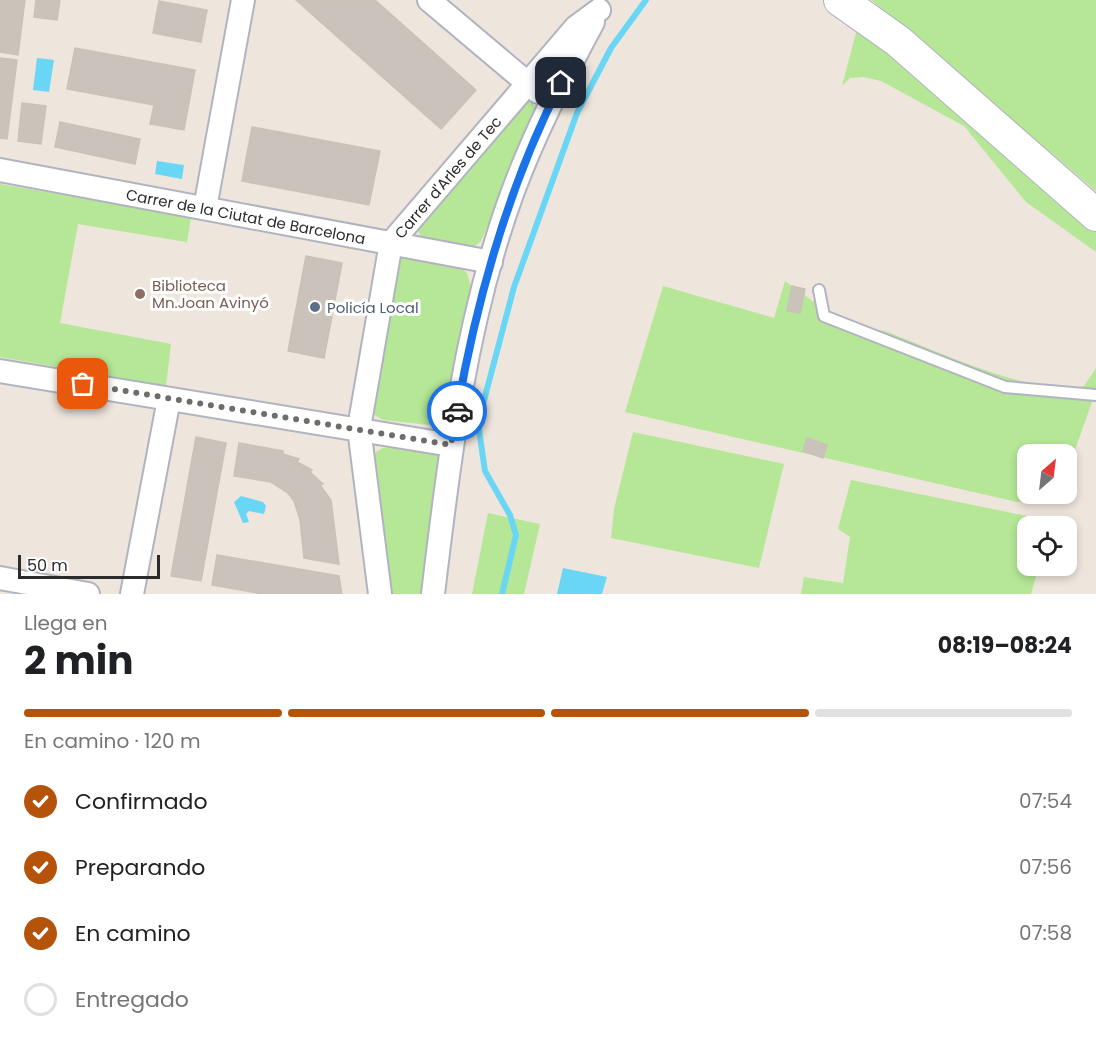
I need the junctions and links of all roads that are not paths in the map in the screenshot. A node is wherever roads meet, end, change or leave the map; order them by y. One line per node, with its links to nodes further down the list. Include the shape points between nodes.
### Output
1 (243, 0): 8 (street)
2 (429, 0): 5 (street)
3 (840, 0): 9 (main road, via 898,41)
4 (602, 5): 5 (street, Carrer d'Arles de Tec, via 576,27); 6 (street, Carrer d'Arles de Tec)
5 (527, 85): 6 (street); 10 (street, Carrer d'Arles de Tec)
6 (551, 102): 11 (street, Carrer d'Arles de Tec, via 512,195)
7 (0, 170): 8 (street, Carrer de la Ciutat de Barcelona)
8 (205, 208): 10 (street, Carrer de la Ciutat de Barcelona)
9 (1096, 215)
10 (391, 243): 11 (street, Carrer de la Ciutat de Barcelona); 16 (street, Carrer d'Arles de Tec)
11 (491, 262): 17 (street, Carrer d'Arles de Tec, via 468,353)
12 (819, 290): 14 (lane, via 824,316 1005,387)
13 (0, 371): 15 (street)
14 (1096, 395)
15 (169, 399): 16 (street); 20 (street)
16 (359, 428): 17 (street); 21 (street, Carrer d'Arles de Tec)
17 (451, 445): 22 (street, Carrer d'Arles de Tec)
18 (0, 578): 19 (street)
19 (88, 594)
20 (132, 594)
21 (380, 594)
22 (433, 594)

